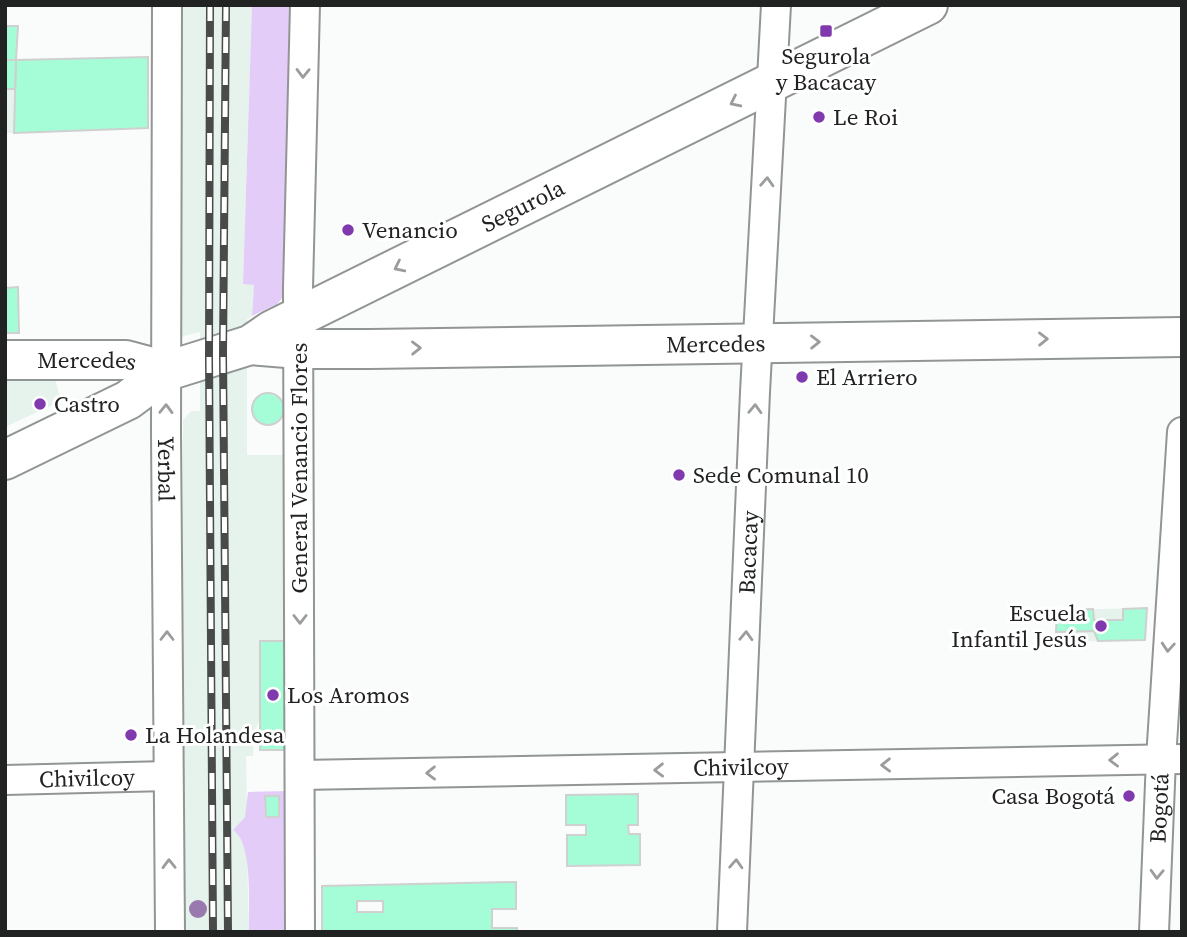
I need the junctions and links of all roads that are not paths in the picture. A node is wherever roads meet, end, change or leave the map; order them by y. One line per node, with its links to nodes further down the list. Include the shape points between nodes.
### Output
1 (167, 5): 13 (street, Yerbal)
2 (305, 5): 7 (street, General Venancio Flores, one-way to 7)
3 (776, 5): 5 (street, Bacacay)
4 (928, 5): 5 (street, Segurola)
5 (773, 83): 6 (street, Segurola, one-way to 6); 9 (street, Bacacay, one-way to 5)
6 (360, 286): 7 (street, Segurola); 10 (street, via 352,319 356,335)
7 (299, 333): 10 (street, Mercedes); 13 (street, Mercedes); 19 (street, General Venancio Flores, one-way to 19)
8 (1182, 337): 9 (street, Mercedes, one-way to 8)
9 (758, 343): 10 (street, Mercedes, one-way to 9); 18 (street, Bacacay, one-way to 9)
10 (370, 349)
11 (63, 358): 12 (street, Mercedes); 13 (street, Mercedes, via 127,360); 14 (street, via 80,375 86,394 83,413)
12 (5, 359)
13 (167, 371): 14 (street, via 128,400); 20 (street, Yerbal, one-way to 13)
14 (70, 428): 16 (street)
15 (1182, 432): 17 (street, Bogotá, one-way to 17)
16 (5, 460)
17 (1171, 759): 18 (street, Chivilcoy, one-way to 18); 25 (street, Bogotá, one-way to 25)
18 (740, 768): 19 (street, Chivilcoy, one-way to 19); 24 (street, Bacacay, one-way to 18)
19 (300, 775): 23 (street, General Venancio Flores)
20 (168, 776): 21 (street, Chivilcoy); 22 (street, Yerbal, one-way to 20)
21 (5, 780)
22 (170, 932)
23 (300, 932)
24 (732, 932)
25 (1154, 932)

